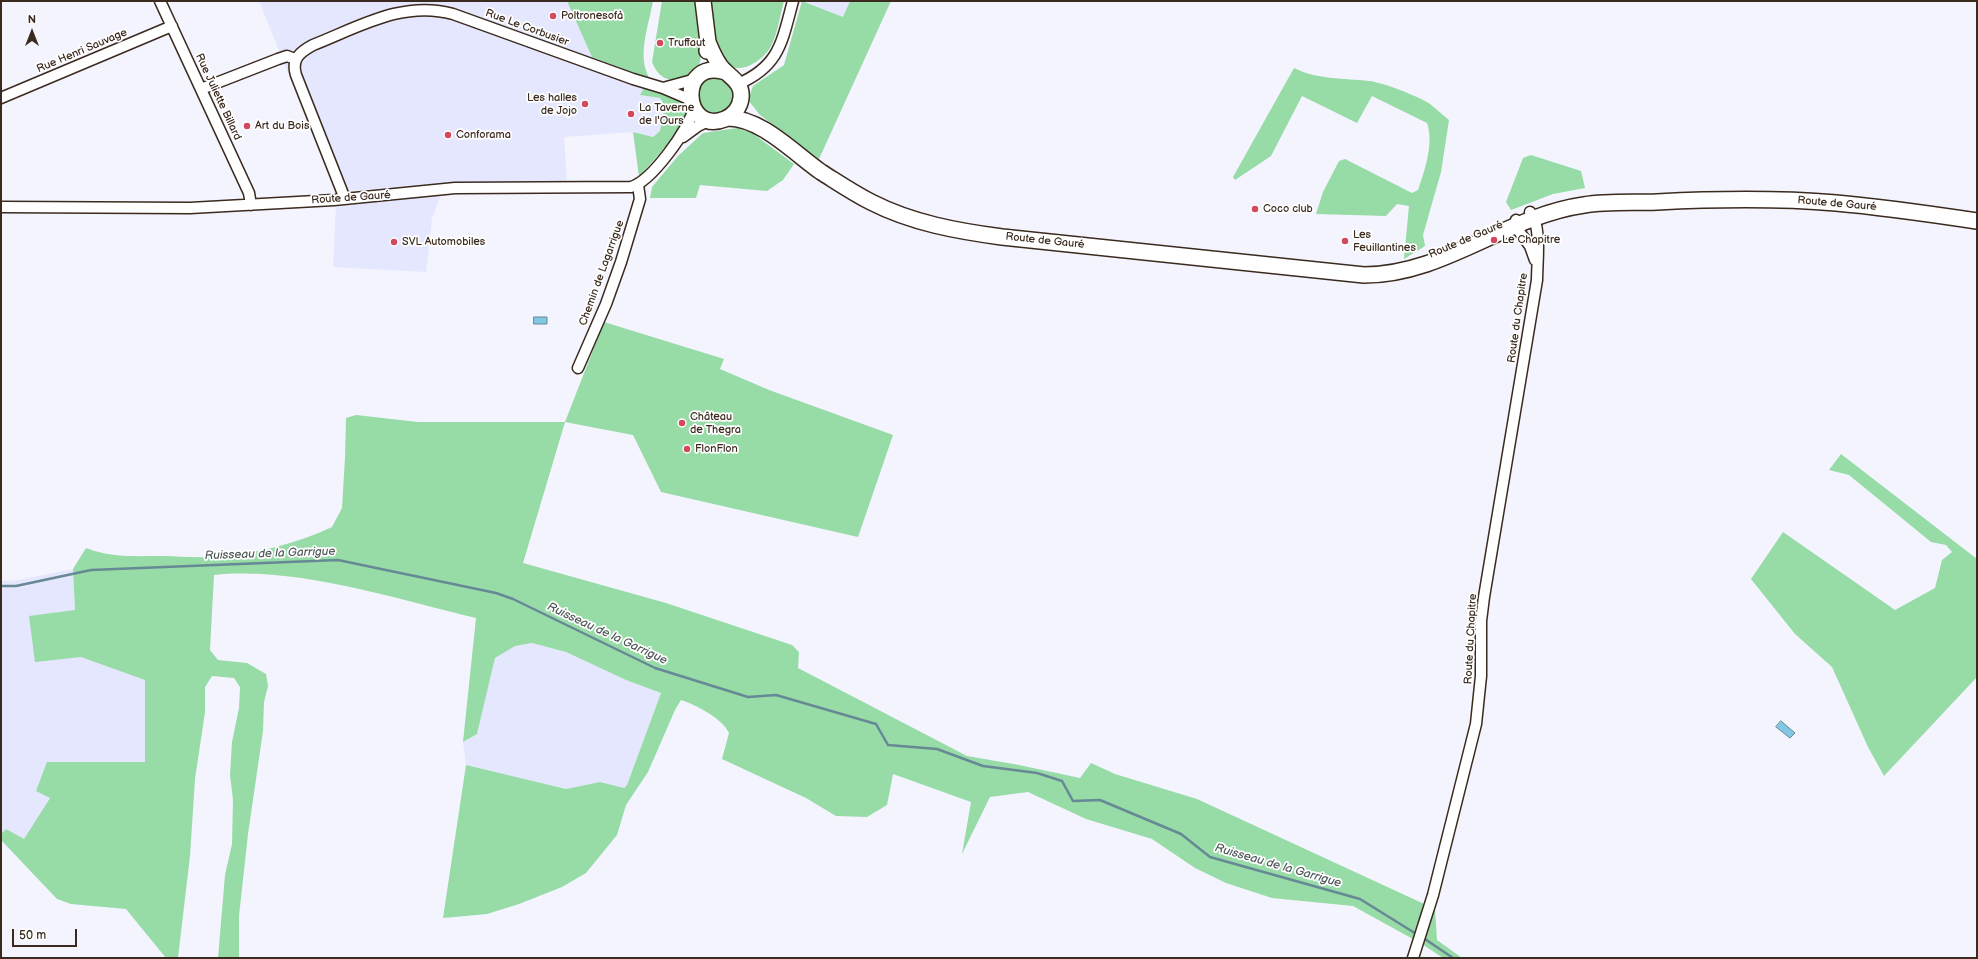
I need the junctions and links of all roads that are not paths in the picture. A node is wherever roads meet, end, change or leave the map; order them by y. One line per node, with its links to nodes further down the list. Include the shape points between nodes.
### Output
1 (160, 1): 5 (street, Rue Juliette Billard)
2 (703, 1): 6 (street)
3 (793, 1): 12 (street, via 776,56)
4 (431, 5): 7 (street, Rue Le Corbusier, via 384,16 313,45); 10 (street, Rue Le Corbusier, via 633,80)
5 (172, 26): 11 (street, Rue Juliette Billard); 13 (street, Rue Henri Sauvage)
6 (708, 42): 8 (street, via 719,65); 9 (street, via 706,61)
7 (295, 59): 11 (street, via 287,56); 20 (street, via 296,75)
8 (726, 72): 9 (street, via 713,70); 12 (street)
9 (698, 77): 10 (street); 14 (street, via 691,89)
10 (663, 88): 14 (street, Rue Le Corbusier)
11 (201, 89): 21 (street, Rue Juliette Billard, via 249,194)
12 (740, 91): 15 (street, via 737,110); 17 (street, Route de Gauré, via 748,112)
13 (1, 98)
14 (692, 104): 16 (street, via 703,118); 18 (street, via 690,121)
15 (728, 118): 16 (street); 17 (street, Route de Gauré, via 750,122)
16 (710, 120): 18 (street)
17 (763, 130): 23 (street, Route de Gauré, via 821,172 871,202 911,218 950,229 1002,237 1377,275 1412,270 1430,264)
18 (680, 140): 19 (street)
19 (638, 185): 20 (street, Route de Gauré, via 455,188); 26 (street, Chemin de Lagarrigue, via 640,199 621,262)
20 (345, 199): 21 (street, Route de Gauré)
21 (251, 205): 22 (street, Route de Gauré, via 168,209)
22 (1, 207)
23 (1524, 218): 24 (street, Route de Gauré, via 1584,205 1697,200 1789,200 1836,203); 25 (street, Route du Chapitre); 25 (street, Route du Chapitre, via 1538,256)
24 (1977, 221)
25 (1537, 270): 27 (street, Route du Chapitre, via 1534,304 1484,597 1476,724 1433,895)
26 (578, 368)
27 (1413, 958)

